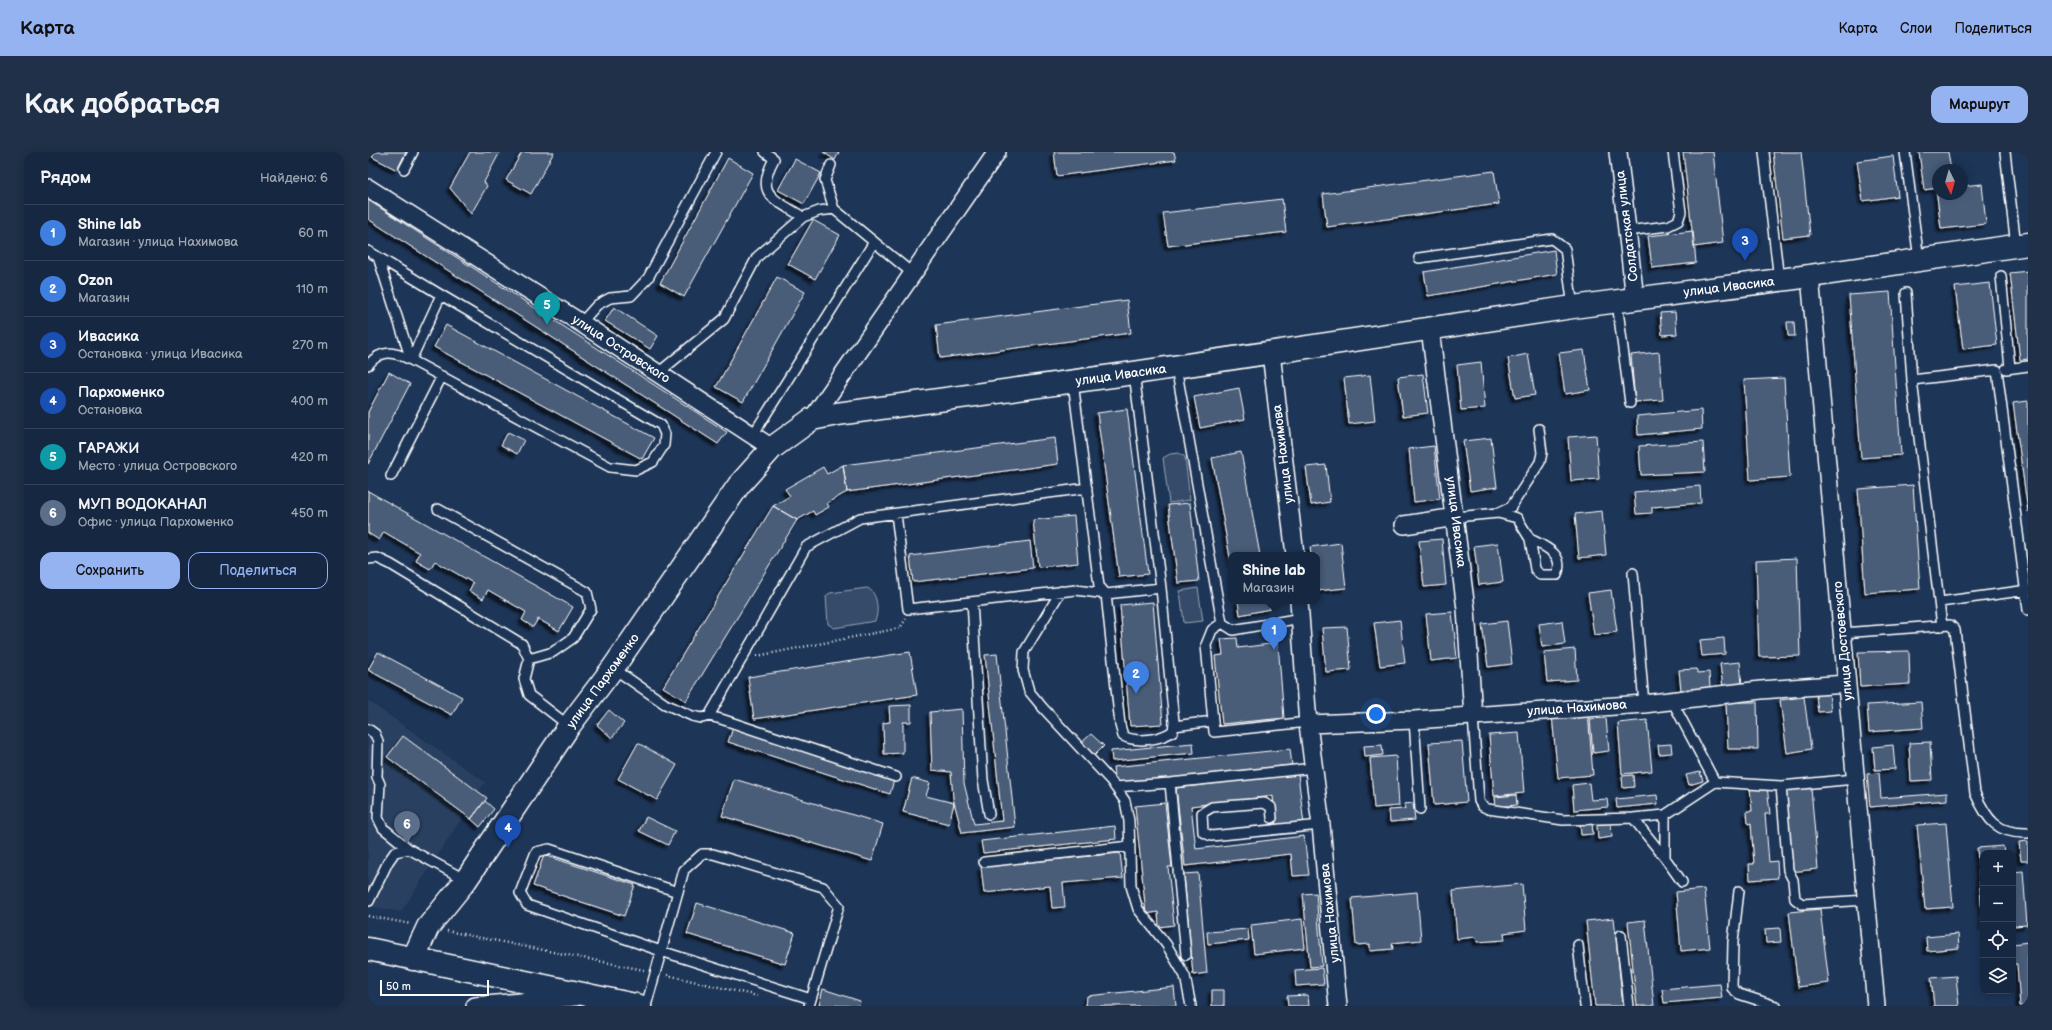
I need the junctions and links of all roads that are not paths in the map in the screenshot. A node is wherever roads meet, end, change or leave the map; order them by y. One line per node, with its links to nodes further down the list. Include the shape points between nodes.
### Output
1 (413, 152): 12 (lane)
2 (716, 152): 31 (lane, via 648,278 631,296 610,298 597,305)
3 (765, 152): 10 (lane)
4 (997, 152): 23 (street)
5 (1618, 152): 16 (street, Солдатская улица)
6 (1673, 152): 16 (lane, via 1681,212 1678,221 1668,226)
7 (1764, 152): 26 (lane)
8 (1905, 152): 22 (lane)
9 (2005, 152): 18 (lane)
10 (776, 156): 15 (lane, via 766,174 765,186 771,196)
11 (831, 165): 14 (lane, via 825,180)
12 (404, 169)
13 (368, 188): 31 (street, улица Островского)
14 (834, 209): 15 (lane); 17 (lane)
15 (803, 217): 41 (lane, via 757,257 724,319)
16 (1627, 231): 29 (street, Солдатская улица)
17 (874, 242): 23 (lane); 48 (lane)
18 (2022, 245): 22 (main road, улица Ивасика)
19 (368, 251): 20 (lane)
20 (378, 256): 28 (lane); 34 (lane)
21 (1419, 258): 30 (lane, via 1552,239 1565,249)
22 (1918, 260): 24 (main road, улица Ивасика)
23 (912, 273): 46 (street)
24 (1810, 276): 26 (main road, улица Ивасика); 71 (street, улица Достоевского)
25 (2001, 276): 38 (lane)
26 (1779, 281): 29 (main road, улица Ивасика)
27 (1906, 293): 43 (lane)
28 (441, 295): 34 (lane); 42 (lane, via 661,425 666,434 664,445 653,462 636,470 610,467)
29 (1626, 300): 30 (main road, улица Ивасика); 45 (lane)
30 (1573, 307): 32 (main road, улица Ивасика)
31 (581, 323): 41 (street, улица Островского)
32 (1430, 329): 33 (main road, улица Ивасика); 55 (street, улица Ивасика)
33 (1271, 353): 37 (main road, улица Ивасика); 58 (street, улица Нахимова)
34 (412, 360): 35 (lane, via 394,352 379,355); 42 (lane)
35 (368, 365)
36 (2028, 366): 38 (lane)
37 (1176, 367): 40 (main road, улица Ивасика); 69 (lane)
38 (2010, 368): 39 (lane)
39 (1997, 370): 43 (lane); 62 (lane)
40 (1134, 373): 44 (main road, улица Ивасика); 61 (lane)
41 (657, 374): 48 (street, улица Островского)
42 (442, 376): 50 (lane)
43 (1912, 380): 66 (lane)
44 (1073, 382): 46 (main road, улица Ивасика); 51 (lane)
45 (1630, 403)
46 (812, 419): 49 (main road, улица Пархоменко)
47 (1539, 430): 54 (lane, via 1542,453 1540,462 1511,506)
48 (753, 435): 49 (street, улица Островского)
49 (772, 448): 73 (main road, улица Пархоменко, via 739,485)
50 (391, 476)
51 (1086, 488): 53 (lane); 64 (lane, via 1099,586)
52 (438, 509): 72 (lane, via 587,592 591,609 573,638 552,652)
53 (896, 514): 65 (lane, via 908,610); 77 (lane, via 860,518 806,547)
54 (1498, 514): 55 (lane); 57 (lane, via 1517,518)
55 (1456, 518): 56 (street); 78 (street, улица Ивасика, via 1466,609)
56 (1404, 525)
57 (1530, 539)
58 (1295, 552)
59 (368, 559): 72 (lane, via 377,558 390,564 522,644)
60 (1633, 573): 76 (lane)
61 (1161, 588): 64 (lane); 83 (lane)
62 (2027, 590): 66 (lane); 68 (lane)
63 (1061, 591): 64 (lane); 65 (lane); 91 (lane, via 1024,652 1023,670 1029,691)
64 (1106, 594): 83 (lane, via 1123,736 1131,740 1164,737 1173,731)
65 (972, 602): 93 (lane, via 983,780)
66 (1940, 602): 70 (lane)
67 (1300, 609): 69 (lane, via 1233,630); 81 (street, улица Нахимова)
68 (2028, 610)
69 (1222, 623): 80 (lane, via 1212,630 1206,645)
70 (1942, 626): 71 (lane); 98 (lane, via 1950,625 1955,630 1975,793 1995,825 2013,833)
71 (1842, 633): 74 (street, улица Достоевского)
72 (529, 659): 82 (lane, via 524,679 529,695)
73 (613, 668): 77 (lane, via 664,704 692,716); 82 (main road, улица Пархоменко)
74 (1846, 684): 75 (street, улица Нахимова, via 1761,690); 87 (street, улица Достоевского)
75 (1672, 701): 76 (street, улица Нахимова); 88 (lane)
76 (1644, 704): 78 (street, улица Нахимова)
77 (709, 716): 86 (lane)
78 (1473, 716): 79 (street, улица Нахимова); 96 (lane, via 1478,793 1482,806 1563,820)
79 (1414, 720): 81 (street, улица Нахимова); 92 (lane)
80 (1213, 721): 81 (lane, via 1214,732); 83 (lane)
81 (1308, 723): 85 (street, улица Нахимова)
82 (569, 726): 103 (main road, улица Пархоменко)
83 (1174, 726)
84 (368, 729): 100 (lane, via 376,734 378,741 378,818 383,828)
85 (1314, 768): 89 (lane); 97 (street, улица Нахимова)
86 (896, 777)
87 (1855, 779): 90 (lane); 107 (street, улица Достоевского)
88 (1715, 782): 90 (lane); 94 (lane)
89 (1170, 783): 91 (lane); 113 (lane)
90 (1781, 786): 107 (lane, via 1788,870 1793,880 1795,899 1802,904)
91 (1115, 787): 99 (lane, via 1125,801)
92 (1420, 809)
93 (989, 814)
94 (1665, 815): 96 (lane); 101 (lane)
95 (1272, 818): 97 (lane, via 1271,807 1264,803 1212,807 1202,813 1204,832 1211,836)
96 (1633, 818): 101 (lane)
97 (1321, 825): 121 (street, улица Нахимова)
98 (2028, 833)
99 (1130, 846): 102 (lane); 120 (lane, via 1131,886 1138,909 1166,944 1185,976)
100 (409, 849): 103 (lane); 108 (lane, via 395,852)
101 (1665, 858): 104 (lane)
102 (984, 862)
103 (466, 880): 114 (main road, улица Пархоменко, via 428,927)
104 (1682, 882)
105 (1739, 891): 124 (lane, via 1733,942 1732,988 1739,994)
106 (678, 892): 112 (lane); 112 (lane, via 549,849 536,852 520,892 528,905); 116 (lane, via 684,870 702,854 713,854 823,887 839,906)
107 (1867, 900): 125 (street, улица Достоевского)
108 (369, 901)
109 (1621, 935): 123 (lane)
110 (1578, 945): 122 (lane)
111 (368, 949): 114 (main road)
112 (661, 951): 116 (lane); 119 (lane)
113 (1186, 955)
114 (413, 960): 115 (main road)
115 (590, 995): 117 (street); 118 (main road)
116 (810, 1002)
117 (479, 1006)
118 (640, 1006)
119 (646, 1006)
120 (1191, 1006)
121 (1338, 1006)
122 (1585, 1006)
123 (1629, 1006)
124 (1776, 1006)
125 (1876, 1006)

